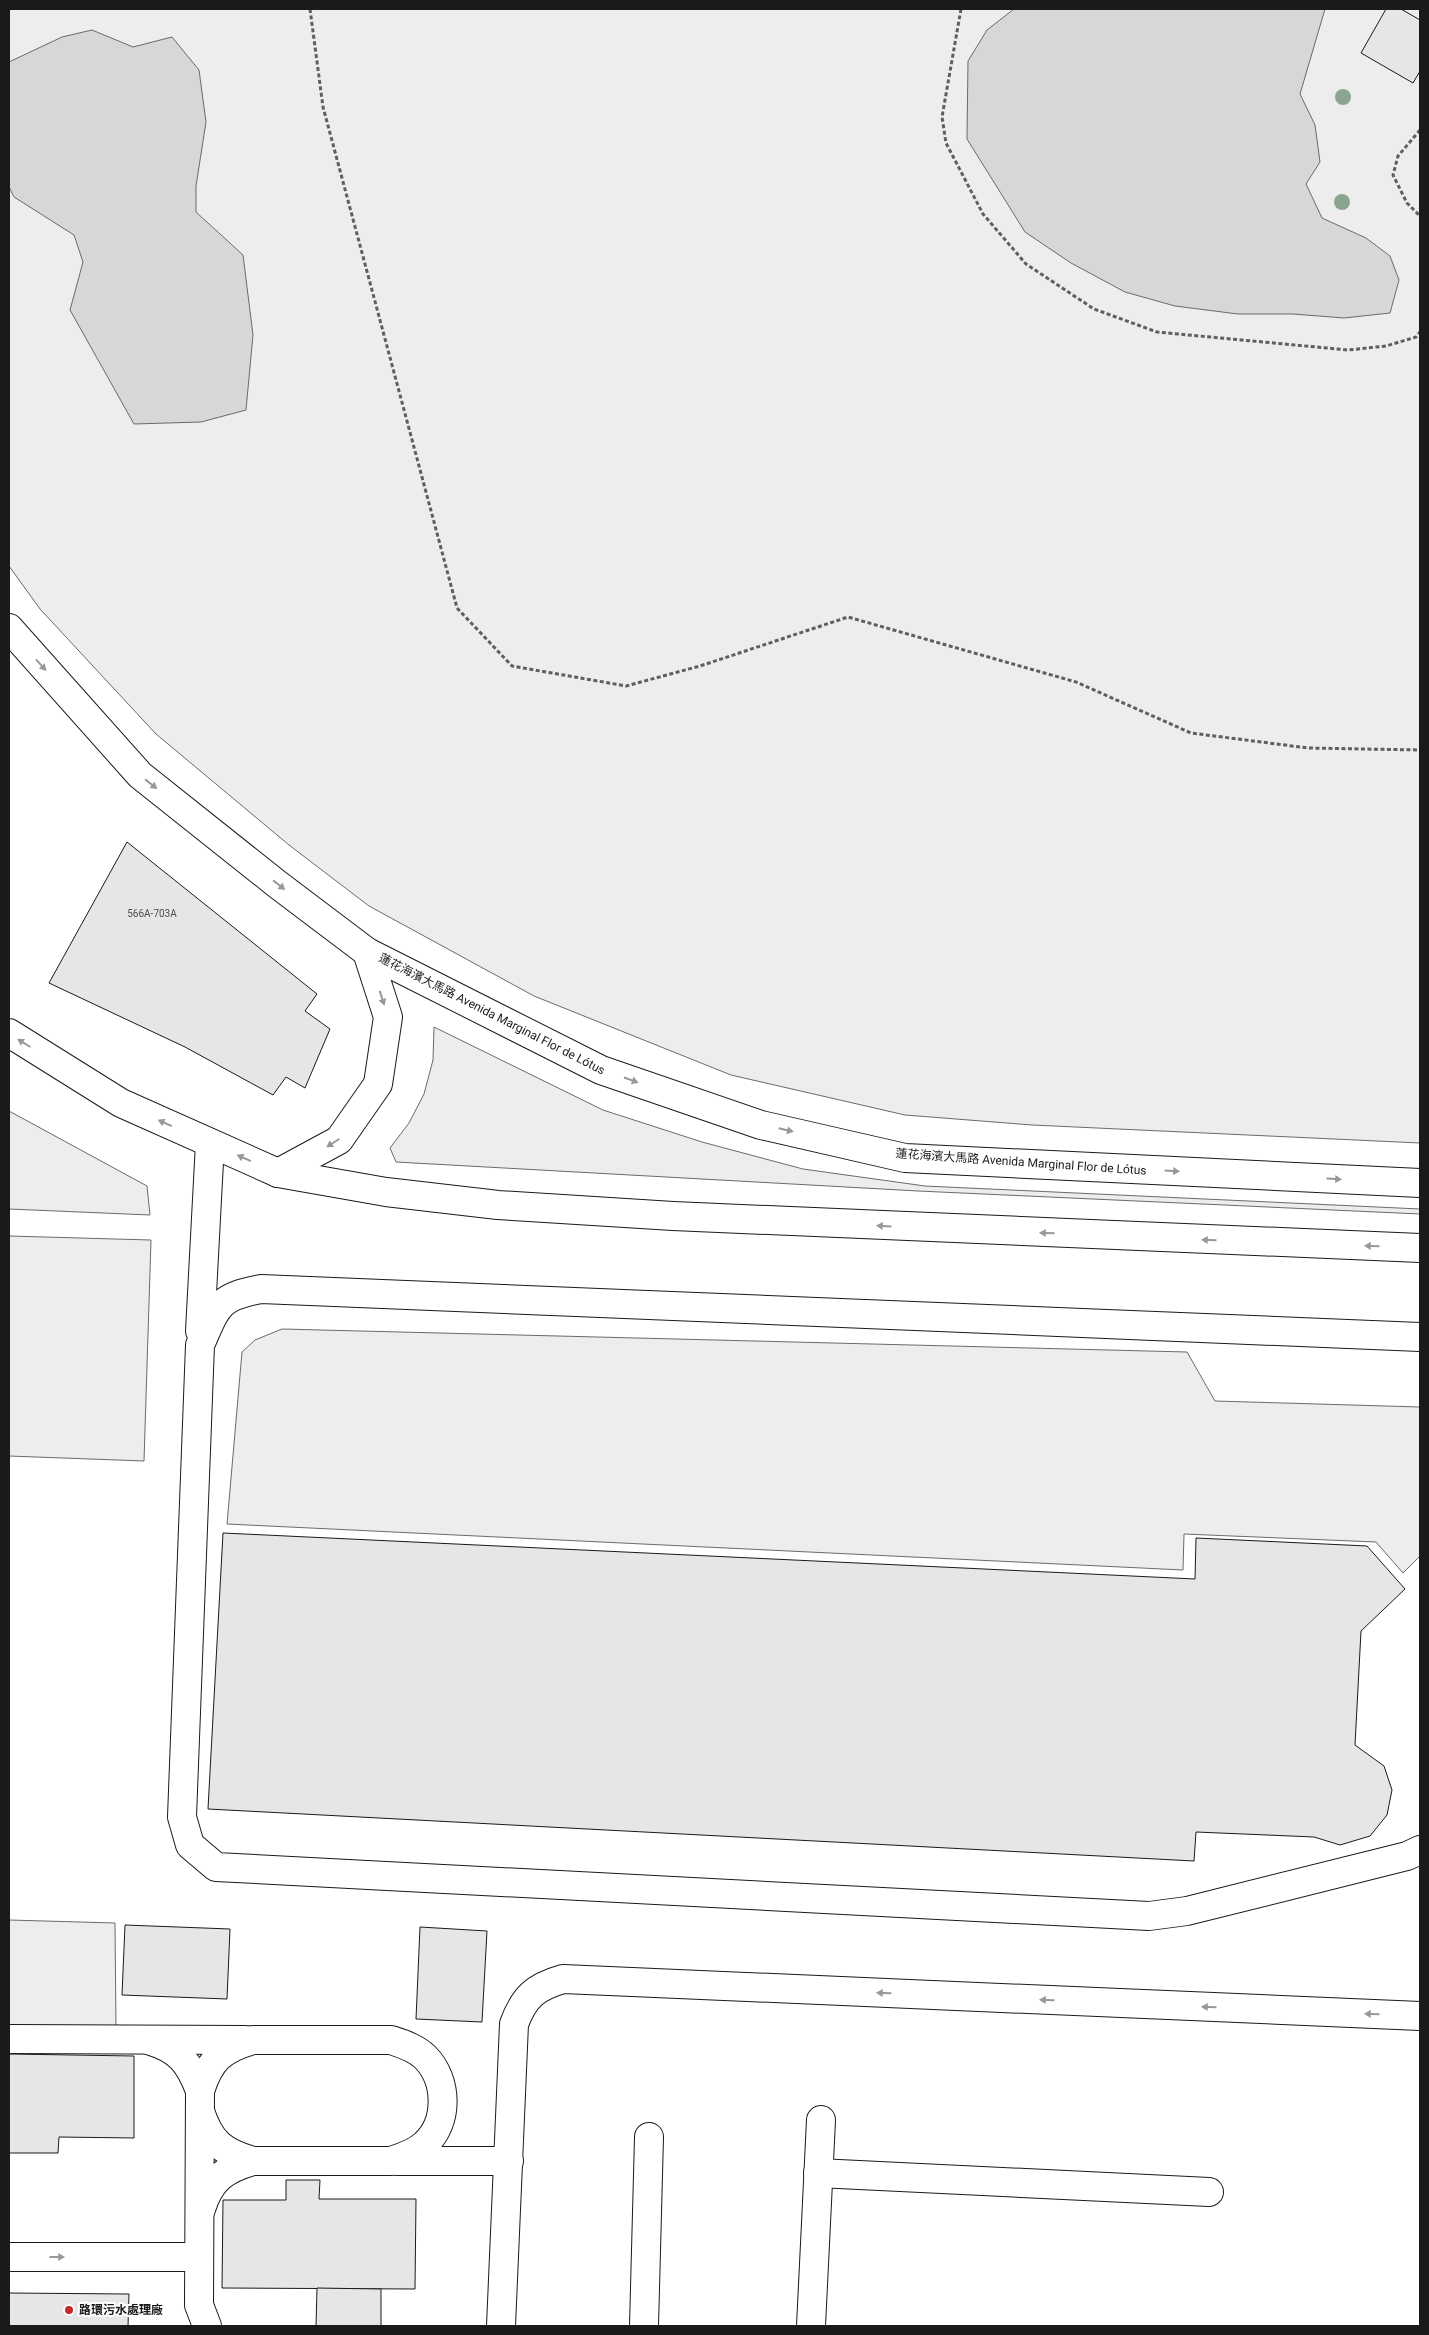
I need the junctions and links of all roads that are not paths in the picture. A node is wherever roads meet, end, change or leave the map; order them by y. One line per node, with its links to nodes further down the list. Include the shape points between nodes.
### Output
1 (9, 628): 2 (main road, 蓮花海濱大馬路 Avenida Marginal Flor de Lótus, one-way to 2, via 140,775)
2 (367, 952): 5 (main road, one-way to 5, via 388,1017 378,1084 339,1140); 6 (main road, 蓮花海濱大馬路 Avenida Marginal Flor de Lótus, one-way to 6, via 601,1070 761,1125 904,1158)
3 (9, 1033): 4 (main road, one-way to 3, via 121,1103)
4 (210, 1142): 5 (main road, one-way to 4); 9 (main road)
5 (278, 1173): 7 (main road, one-way to 5, via 498,1205 386,1192)
6 (1420, 1182)
7 (1420, 1248)
8 (1420, 1337): 9 (main road, via 261,1290 239,1294 216,1308)
9 (200, 1345): 10 (main road, via 182,1817 190,1845 216,1867 1150,1916 1187,1911 1407,1856)
10 (1420, 1850)
11 (1420, 2016): 20 (main road, one-way to 20, via 563,1979 546,1984 531,1994 520,2008 514,2024)
12 (9, 2039): 13 (main road)
13 (148, 2040): 14 (main road); 15 (main road, via 166,2045 182,2057 193,2072)
14 (253, 2040): 15 (main road, via 232,2046 217,2057 206,2073); 19 (main road, via 391,2040 409,2046 425,2057 436,2073 442,2091 443,2110 426,2144 410,2155)
15 (200, 2101): 18 (main road, via 206,2128 217,2144 234,2155); 23 (main road)
16 (821, 2120): 21 (main road)
17 (649, 2137): 28 (main road)
18 (253, 2161): 19 (main road); 23 (main road, via 232,2167 217,2178 206,2194)
19 (391, 2161): 20 (main road)
20 (509, 2161): 27 (main road)
21 (818, 2173): 22 (main road); 29 (main road)
22 (1209, 2192)
23 (200, 2212): 25 (main road)
24 (9, 2257): 25 (main road, one-way to 25)
25 (199, 2257): 26 (main road, via 199,2306)
26 (207, 2326)
27 (502, 2326)
28 (644, 2326)
29 (811, 2326)

